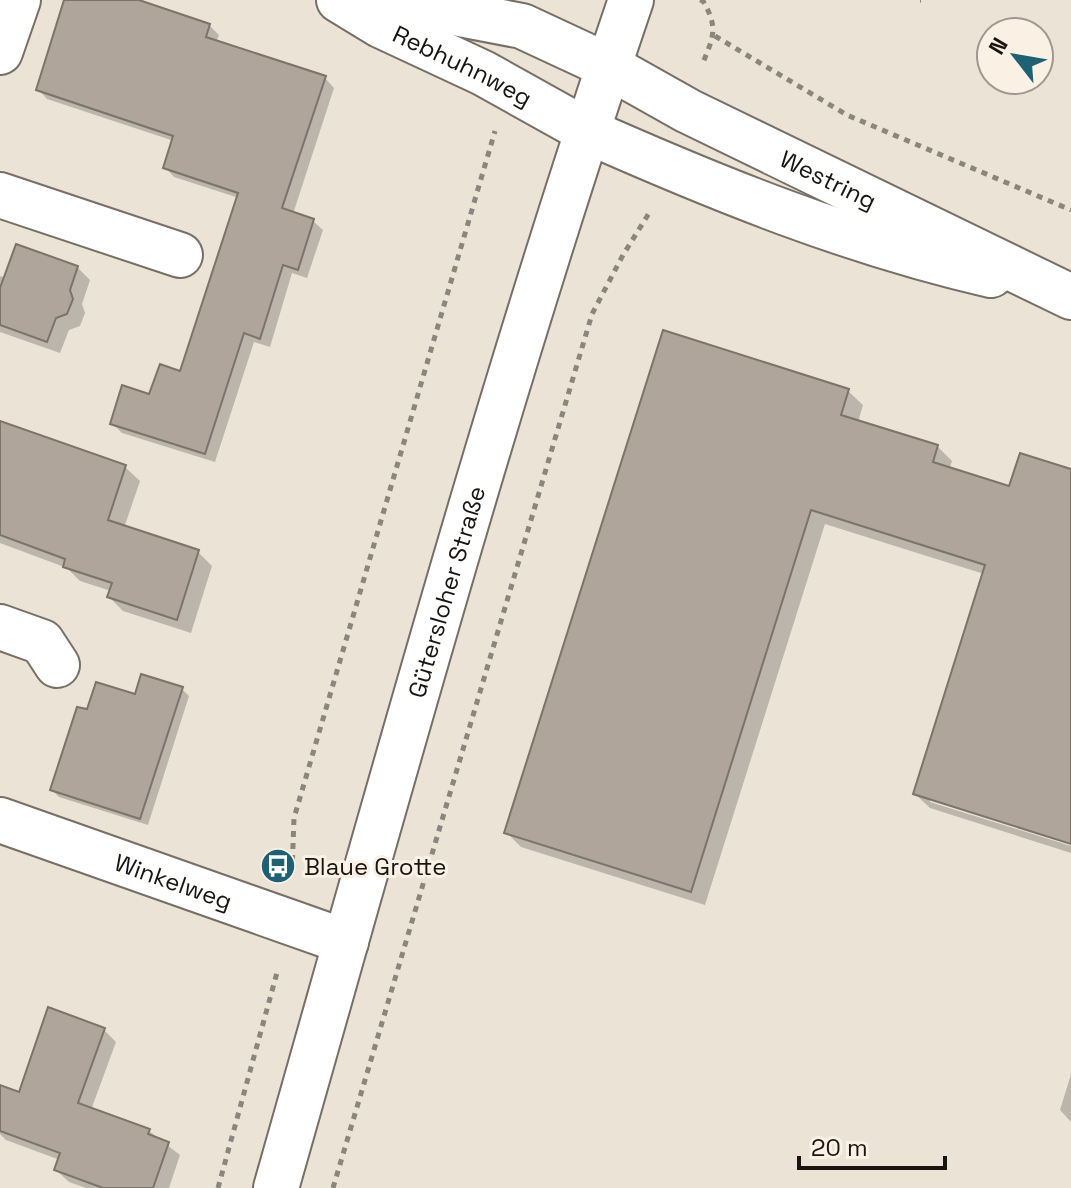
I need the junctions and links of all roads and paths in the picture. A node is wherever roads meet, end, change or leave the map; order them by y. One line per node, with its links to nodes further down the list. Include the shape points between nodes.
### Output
1 (18, 0): 7 (street)
2 (339, 0): 11 (street, Rebhuhnweg)
3 (386, 0): 9 (street, Rebhuhnweg, via 522,26)
4 (631, 0): 9 (street, Gütersloher Straße)
5 (703, 0): 6 (path)
6 (715, 36): 8 (path); 14 (path, via 847,115)
7 (0, 52)
8 (703, 64)
9 (608, 66): 11 (street, Gütersloher Straße); 16 (street, Westring, via 688,111)
10 (497, 123): 20 (path, via 294,818)
11 (587, 131): 16 (street, Westring, via 713,187 797,217 934,262); 21 (street, Gütersloher Straße)
12 (0, 195): 15 (street)
13 (653, 206): 24 (path, via 592,314)
14 (1071, 210)
15 (180, 255)
16 (1061, 293)
17 (0, 627): 18 (street, via 42,642)
18 (57, 665)
19 (0, 820): 20 (street, Winkelweg)
20 (289, 922): 21 (street, Winkelweg); 22 (path)
21 (346, 942): 23 (street, Gütersloher Straße)
22 (218, 1188)
23 (276, 1188)
24 (333, 1188)

